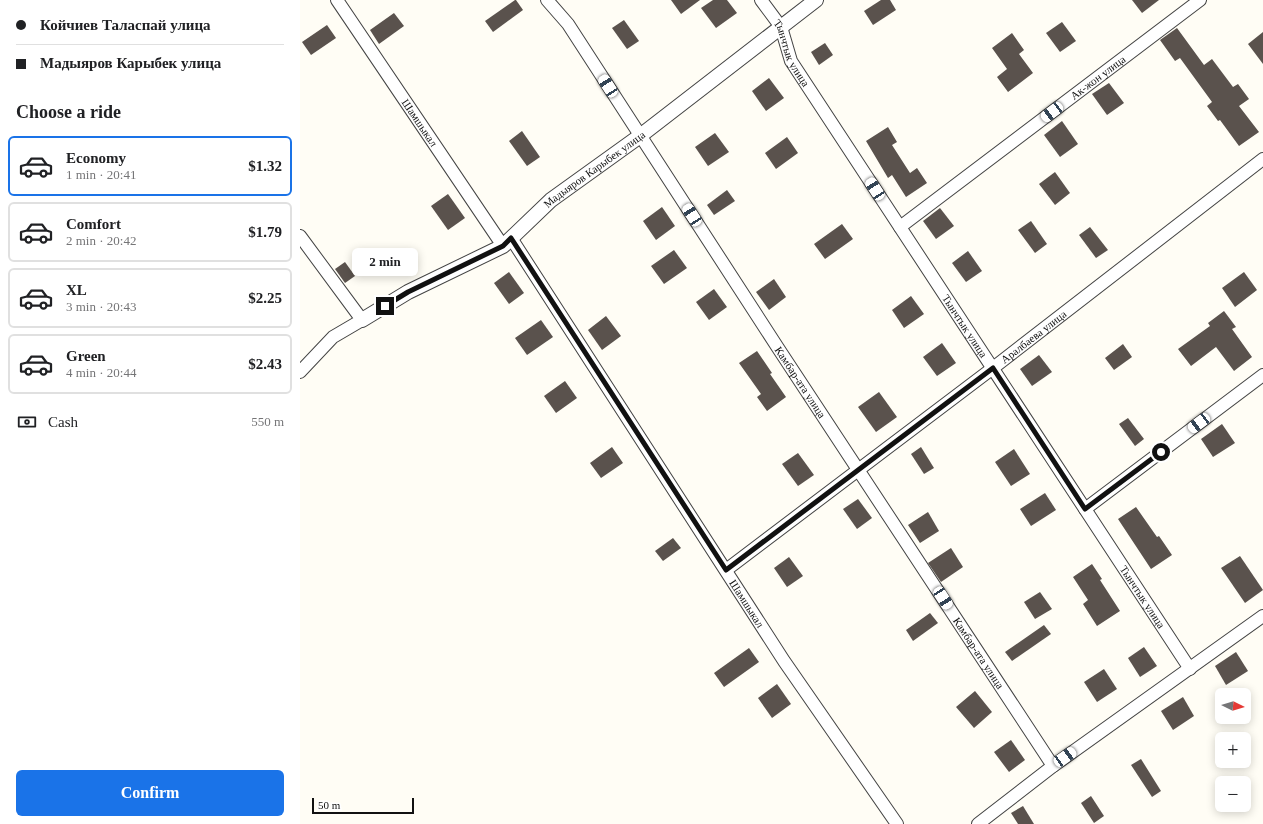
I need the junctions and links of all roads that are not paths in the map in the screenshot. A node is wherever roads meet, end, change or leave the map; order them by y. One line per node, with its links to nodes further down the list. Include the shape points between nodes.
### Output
1 (337, 0): 11 (street, Шамшыкал)
2 (547, 0): 7 (street, Камбар-ата улица, via 568,24)
3 (761, 0): 6 (street, Тынчтык улица)
4 (816, 0): 6 (street, Мадыяров Карыбек улица)
5 (1200, 0): 9 (street, Ак-жон улица)
6 (781, 27): 7 (street, Мадыяров Карыбек улица); 9 (street, Тынчтык улица, via 791,61)
7 (640, 136): 11 (street, Мадыяров Карыбек улица, via 552,200); 16 (street, Камбар-ата улица)
8 (1263, 158): 13 (street, Аралбаева улица)
9 (900, 227): 13 (street, Тынчтык улица)
10 (300, 236): 12 (street)
11 (507, 242): 12 (street, Мадыяров Карыбек улица, via 408,292); 18 (street, Шамшыкал)
12 (362, 320): 14 (street, via 333,337)
13 (993, 368): 16 (street, Аралбаева улица); 17 (street, Тынчтык улица)
14 (300, 372)
15 (1263, 375): 17 (street)
16 (858, 470): 18 (street, Аралбаева улица); 21 (street, Камбар-ата улица)
17 (1085, 509): 20 (street, Тынчтык улица)
18 (726, 570): 22 (street, Шамшыкал, via 784,661)
19 (1263, 616): 20 (street)
20 (1190, 669): 21 (street)
21 (1053, 766): 23 (street)
22 (897, 824)
23 (978, 824)

